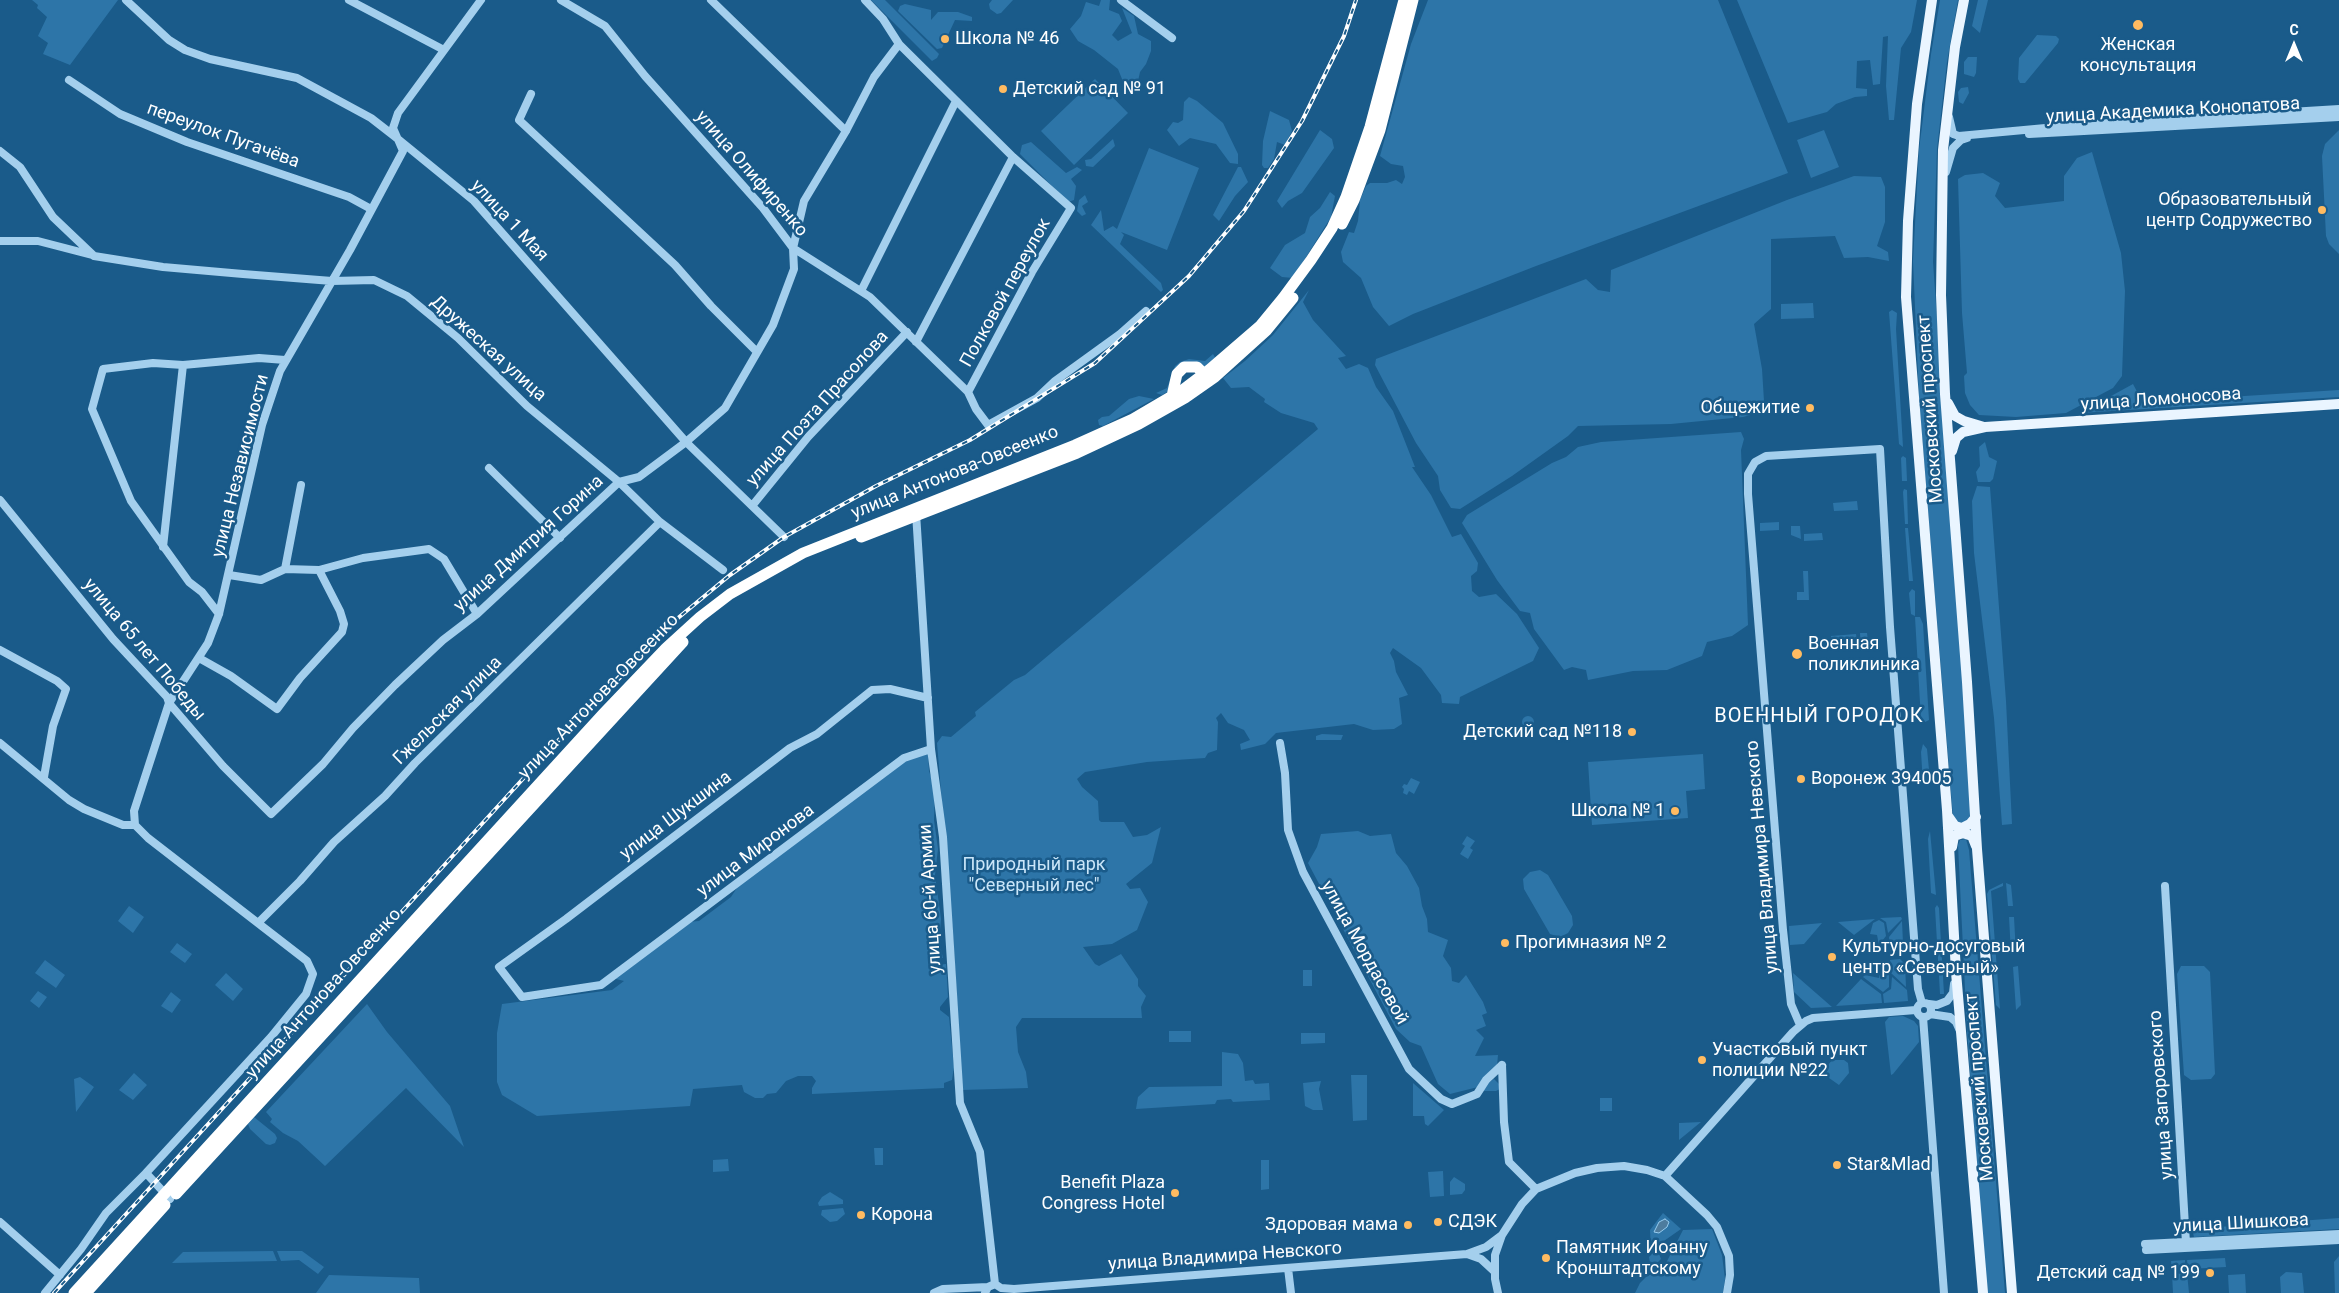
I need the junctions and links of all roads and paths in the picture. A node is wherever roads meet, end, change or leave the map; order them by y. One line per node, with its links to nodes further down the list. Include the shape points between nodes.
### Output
1 (126, 0): 24 (street, улица 1 Мая, via 169,40 185,50 210,59 297,78 371,118)
2 (349, 0): 14 (street)
3 (481, 0): 14 (street, улица Независимости)
4 (561, 0): 30 (street, улица Олифиренко, via 605,26 651,83 763,208)
5 (711, 0): 21 (street)
6 (865, 0): 13 (street, via 883,19)
7 (1121, 0): 12 (street)
8 (1404, 0): 40 (highway, улица Антонова-Овсеенко, via 1360,160 1332,228 1284,298)
9 (1413, 0): 40 (highway, улица Антонова-Овсеенко, via 1380,130 1354,200 1338,231 1291,302 1266,331)
10 (1932, 0): 73 (main road, Московский проспект, via 1917,104 1906,297)
11 (1964, 0): 18 (main road, Московский проспект)
12 (1172, 38)
13 (899, 44): 17 (street); 21 (street, улица Дмитрия Горина, via 874,77)
14 (444, 50): 24 (street, улица Независимости, via 394,120 393,128)
15 (69, 80): 28 (street, переулок Пугачёва, via 120,114 187,142 349,197)
16 (531, 94): 37 (street, via 519,120 675,265)
17 (956, 101): 26 (street); 33 (street)
18 (1947, 106): 23 (street, via 1953,134); 27 (main road, Московский проспект)
19 (2339, 109): 22 (street, улица Академика Конопатова)
20 (2339, 117): 22 (street, улица Академика Конопатова, via 2052,133 2020,134)
21 (846, 131): 30 (street, улица Дмитрия Горина, via 804,202)
22 (2010, 131): 23 (street, улица Академика Конопатова)
23 (1972, 136): 27 (street, via 1961,140 1950,153)
24 (398, 139): 28 (street, улица Независимости, via 402,151); 46 (street, улица 1 Мая, via 474,201)
25 (0, 152): 31 (street, via 20,167 53,217)
26 (1013, 158): 36 (street, улица Поэта Прасолова); 41 (street, Полковой переулок, via 1071,208 1032,272)
27 (1942, 190): 42 (main road, Московский проспект, via 1941,294)
28 (371, 209): 32 (street, улица Независимости)
29 (0, 241): 31 (street, Дружеская улица, via 38,241)
30 (793, 248): 33 (street, улица Олифиренко); 37 (street, улица Дмитрия Горина, via 794,269 773,325)
31 (94, 256): 32 (street, Дружеская улица, via 162,266)
32 (332, 281): 38 (street, улица Независимости); 49 (street, Дружеская улица, via 374,280 407,296 458,338 527,406)
33 (861, 291): 35 (street, улица Олифиренко)
34 (1146, 311): 41 (street, улица Олифиренко, via 1037,398 988,425)
35 (907, 332): 36 (street, улица Олифиренко); 52 (street, улица Поэта Прасолова, via 808,437)
36 (916, 342): 41 (street, улица Олифиренко)
37 (757, 352): 46 (street, улица Дмитрия Горина, via 725,408)
38 (285, 360): 39 (street, via 259,358); 61 (street, улица Независимости, via 262,425)
39 (183, 365): 57 (street); 57 (street, via 154,363 103,369 92,409 131,501)
40 (1204, 380): 43 (highway, улица Антонова-Овсеенко); 43 (highway, via 1194,366 1182,368 1177,374); 53 (highway, улица Антонова-Овсеенко, via 1139,424 1107,440)
41 (968, 392)
42 (1945, 394): 45 (main road, улица Ломоносова, via 1955,416); 47 (main road, Московский проспект)
43 (1172, 396): 53 (highway, улица Антонова-Овсеенко, via 1104,432)
44 (2339, 404): 45 (main road, улица Ломоносова)
45 (1985, 427): 47 (main road, улица Ломоносова, via 1963,432 1956,438)
46 (686, 442): 49 (street, улица Дмитрия Горина, via 639,477); 52 (street, улица 1 Мая)
47 (1950, 464): 74 (main road, Московский проспект)
48 (489, 468): 56 (street)
49 (619, 482): 54 (street, Дружеская улица); 56 (street, улица Дмитрия Горина)
50 (301, 485): 58 (street)
51 (0, 500): 67 (street, улица 65 лет Победы)
52 (752, 506): 55 (street, улица 1 Мая)
53 (916, 511): 66 (street, улица 60-й Армии); 92 (highway, улица Антонова-Овсеенко, via 803,553 700,617 666,648)
54 (660, 522): 60 (street, Дружеская улица); 79 (street, Гжельская улица, via 385,796 334,842)
55 (784, 537)
56 (560, 538): 63 (street, улица Дмитрия Горина)
57 (163, 547): 62 (street)
58 (285, 569): 59 (street); 61 (street, via 261,580)
59 (319, 570): 63 (street, via 364,558 429,549 444,559); 65 (street, via 340,611 344,624 342,632 277,709)
60 (723, 570)
61 (229, 574): 62 (street, улица Независимости)
62 (219, 614): 65 (street, улица Независимости)
63 (477, 614): 72 (street, улица Дмитрия Горина, via 443,640 395,685 323,764)
64 (0, 650): 71 (street, via 66,689 53,726)
65 (199, 658): 67 (street, улица Независимости)
66 (928, 698): 70 (street, улица 60-й Армии); 81 (street, улица Шукшина, via 890,690 872,690 817,734 790,748 499,967 522,997)
67 (169, 703): 72 (street, улица 65 лет Победы); 75 (street, улица Независимости, via 134,811)
68 (0, 743): 71 (street)
69 (1280, 743): 87 (street, улица Мордасовой, via 1288,830 1303,872 1410,1068 1441,1099 1452,1104 1477,1094)
70 (931, 748): 81 (street, улица Миронова, via 904,758); 102 (street, улица 60-й Армии, via 943,837 960,1103 980,1152)
71 (44, 777): 75 (street, via 84,809 123,825)
72 (271, 814)
73 (1948, 815): 74 (main road, via 1955,826 1962,828); 77 (main road, Московский проспект)
74 (1976, 817): 76 (main road, Московский проспект)
75 (137, 827): 79 (street)
76 (1977, 849): 77 (main road, Московский проспект, via 1972,836 1963,833 1954,836); 112 (main road, Московский проспект)
77 (1951, 856): 80 (main road, Московский проспект)
78 (2165, 886): 97 (street, улица Загоровского)
79 (258, 922): 89 (street, via 307,961 313,974 306,994 271,1037)
80 (1956, 972): 82 (street, via 1950,998 1940,1004); 86 (main road, Московский проспект)
81 (602, 985)
82 (1926, 1004): 83 (street, via 1918,1005); 84 (street, via 1931,1008); 85 (street, улица Владимира Невского, via 1918,989 1890,627 1880,449 1766,456 1755,462 1748,474 1783,930 1791,1004)
83 (1916, 1010): 84 (street, via 1919,1015); 85 (street, via 1813,1018)
84 (1926, 1016): 86 (street, via 1950,1017); 110 (street)
85 (1800, 1025): 90 (street)
86 (1961, 1034): 111 (main road, Московский проспект)
87 (1493, 1074): 88 (street); 88 (street, улица Мордасовой, via 1502,1065)
88 (1501, 1080): 91 (street, via 1509,1162)
89 (146, 1173): 92 (street); 101 (street, via 106,1213)
90 (1665, 1176): 91 (street, улица Владимира Невского, via 1637,1167 1597,1168 1575,1172); 109 (street, улица Владимира Невского, via 1717,1227 1728,1256 1730,1275)
91 (1536, 1189): 95 (street, улица Владимира Невского)
92 (168, 1197): 104 (highway, улица Антонова-Овсеенко); 105 (highway, улица Антонова-Овсеенко)
93 (0, 1222): 101 (street)
94 (2339, 1234): 97 (street, улица Шишкова)
95 (1502, 1235): 98 (street, улица Владимира Невского, via 1486,1247); 100 (street, улица Владимира Невского)
96 (2339, 1240): 97 (street, улица Шишкова, via 2146,1247)
97 (2186, 1243)
98 (1467, 1254): 99 (street, улица Владимира Невского); 100 (street, via 1481,1259)
99 (1288, 1268): 102 (street, улица Владимира Невского); 107 (street)
100 (1494, 1271): 108 (street, улица Владимира Невского)
101 (60, 1276): 103 (street)
102 (994, 1289): 106 (street, улица Владимира Невского, via 943,1289)
103 (45, 1293)
104 (74, 1293)
105 (86, 1293)
106 (934, 1293)
107 (1291, 1293)
108 (1498, 1293)
109 (1726, 1293)
110 (1944, 1293)
111 (1983, 1293)
112 (2012, 1293)

